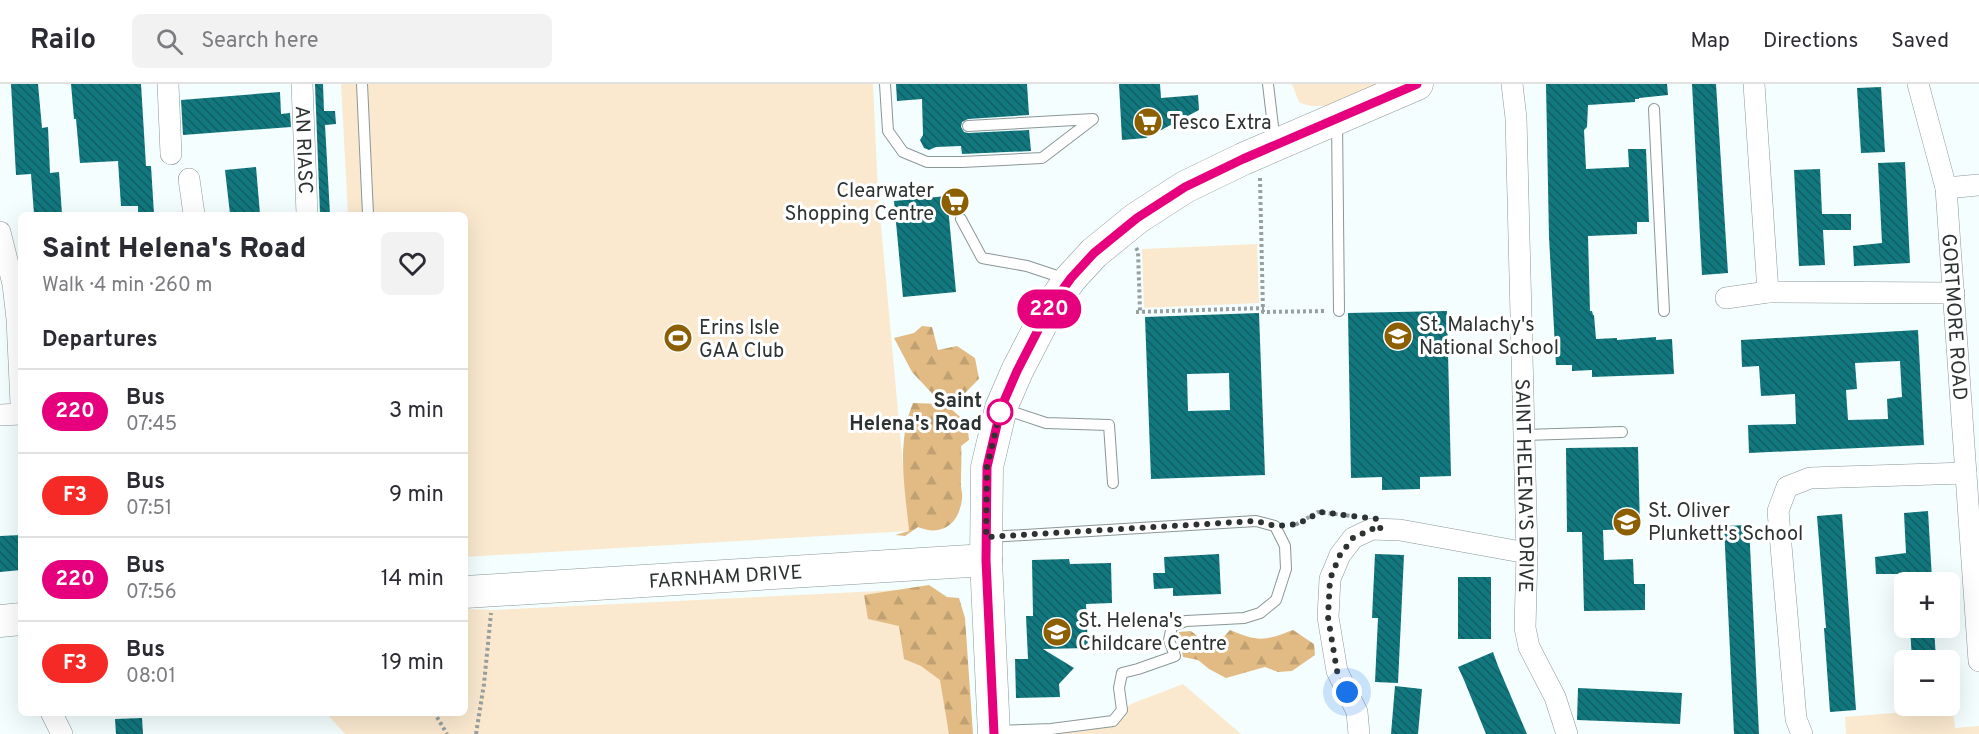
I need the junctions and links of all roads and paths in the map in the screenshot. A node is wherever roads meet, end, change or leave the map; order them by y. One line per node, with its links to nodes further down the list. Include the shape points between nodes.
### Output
1 (168, 84): 14 (street)
2 (302, 84): 19 (street, AN RIASC)
3 (362, 84): 20 (lane)
4 (885, 84): 12 (lane, via 888,131 903,152 927,162 1042,158 1093,119)
5 (1268, 84): 13 (lane, via 1271,124)
6 (1417, 84): 11 (street)
7 (1512, 84): 37 (street, SAINT HELENA'S DRIVE)
8 (1754, 84): 25 (street)
9 (1918, 84): 17 (street, GORTMORE ROAD)
10 (1654, 109): 30 (lane)
11 (1337, 118): 13 (street); 29 (lane)
12 (968, 126)
13 (1267, 148): 24 (street, via 1185,187 1137,218 1094,253); 28 (path)
14 (171, 154)
15 (189, 179): 18 (street)
16 (1979, 185): 17 (street)
17 (1946, 188): 26 (street, GORTMORE ROAD)
18 (194, 212)
19 (307, 212)
20 (368, 212)
21 (961, 219): 24 (lane, via 982,258 1027,266)
22 (0, 232): 31 (street, via 13,284)
23 (1132, 242): 28 (path, via 1138,251 1138,312)
24 (1069, 280): 33 (street, via 1050,307)
25 (1768, 292): 26 (street); 27 (street)
26 (1954, 293): 32 (street, GORTMORE ROAD)
27 (1726, 298)
28 (1264, 308): 29 (path, via 1263,312)
29 (1339, 311)
30 (1664, 311)
31 (18, 340)
32 (1969, 371): 38 (street, GORTMORE ROAD)
33 (1001, 408): 39 (lane, via 1046,423 1109,425); 42 (street, via 987,467)
34 (18, 414): 35 (street)
35 (0, 416)
36 (1622, 432): 37 (lane)
37 (1524, 435): 44 (street, SAINT HELENA'S DRIVE)
38 (1966, 473): 43 (street, GORTMORE ROAD); 57 (street, via 1810,478 1787,487 1778,511 1796,719)
39 (1113, 483)
40 (1275, 526): 41 (path, via 1298,524 1320,512 1377,519); 42 (lane, via 1256,521); 51 (lane, via 1285,546 1286,569 1276,600 1260,613 1172,626 1169,640 1175,656 1122,673 1122,710 1113,721)
41 (1381, 530): 44 (street); 55 (street, via 1372,529 1353,538 1340,555 1330,579 1328,617 1337,671 1357,712)
42 (986, 549): 45 (street, FARNHAM DRIVE); 51 (street)
43 (1975, 552): 48 (street, GORTMORE ROAD)
44 (1527, 553): 56 (street, SAINT HELENA'S DRIVE, via 1525,628)
45 (479, 591): 54 (path, via 484,684)
46 (18, 619): 47 (street)
47 (0, 621)
48 (1979, 661)
49 (53, 716): 52 (street)
50 (436, 716): 53 (path)
51 (994, 733)
52 (62, 734)
53 (447, 734)
54 (477, 734)
55 (1359, 734)
56 (1567, 734)
57 (1802, 734)

